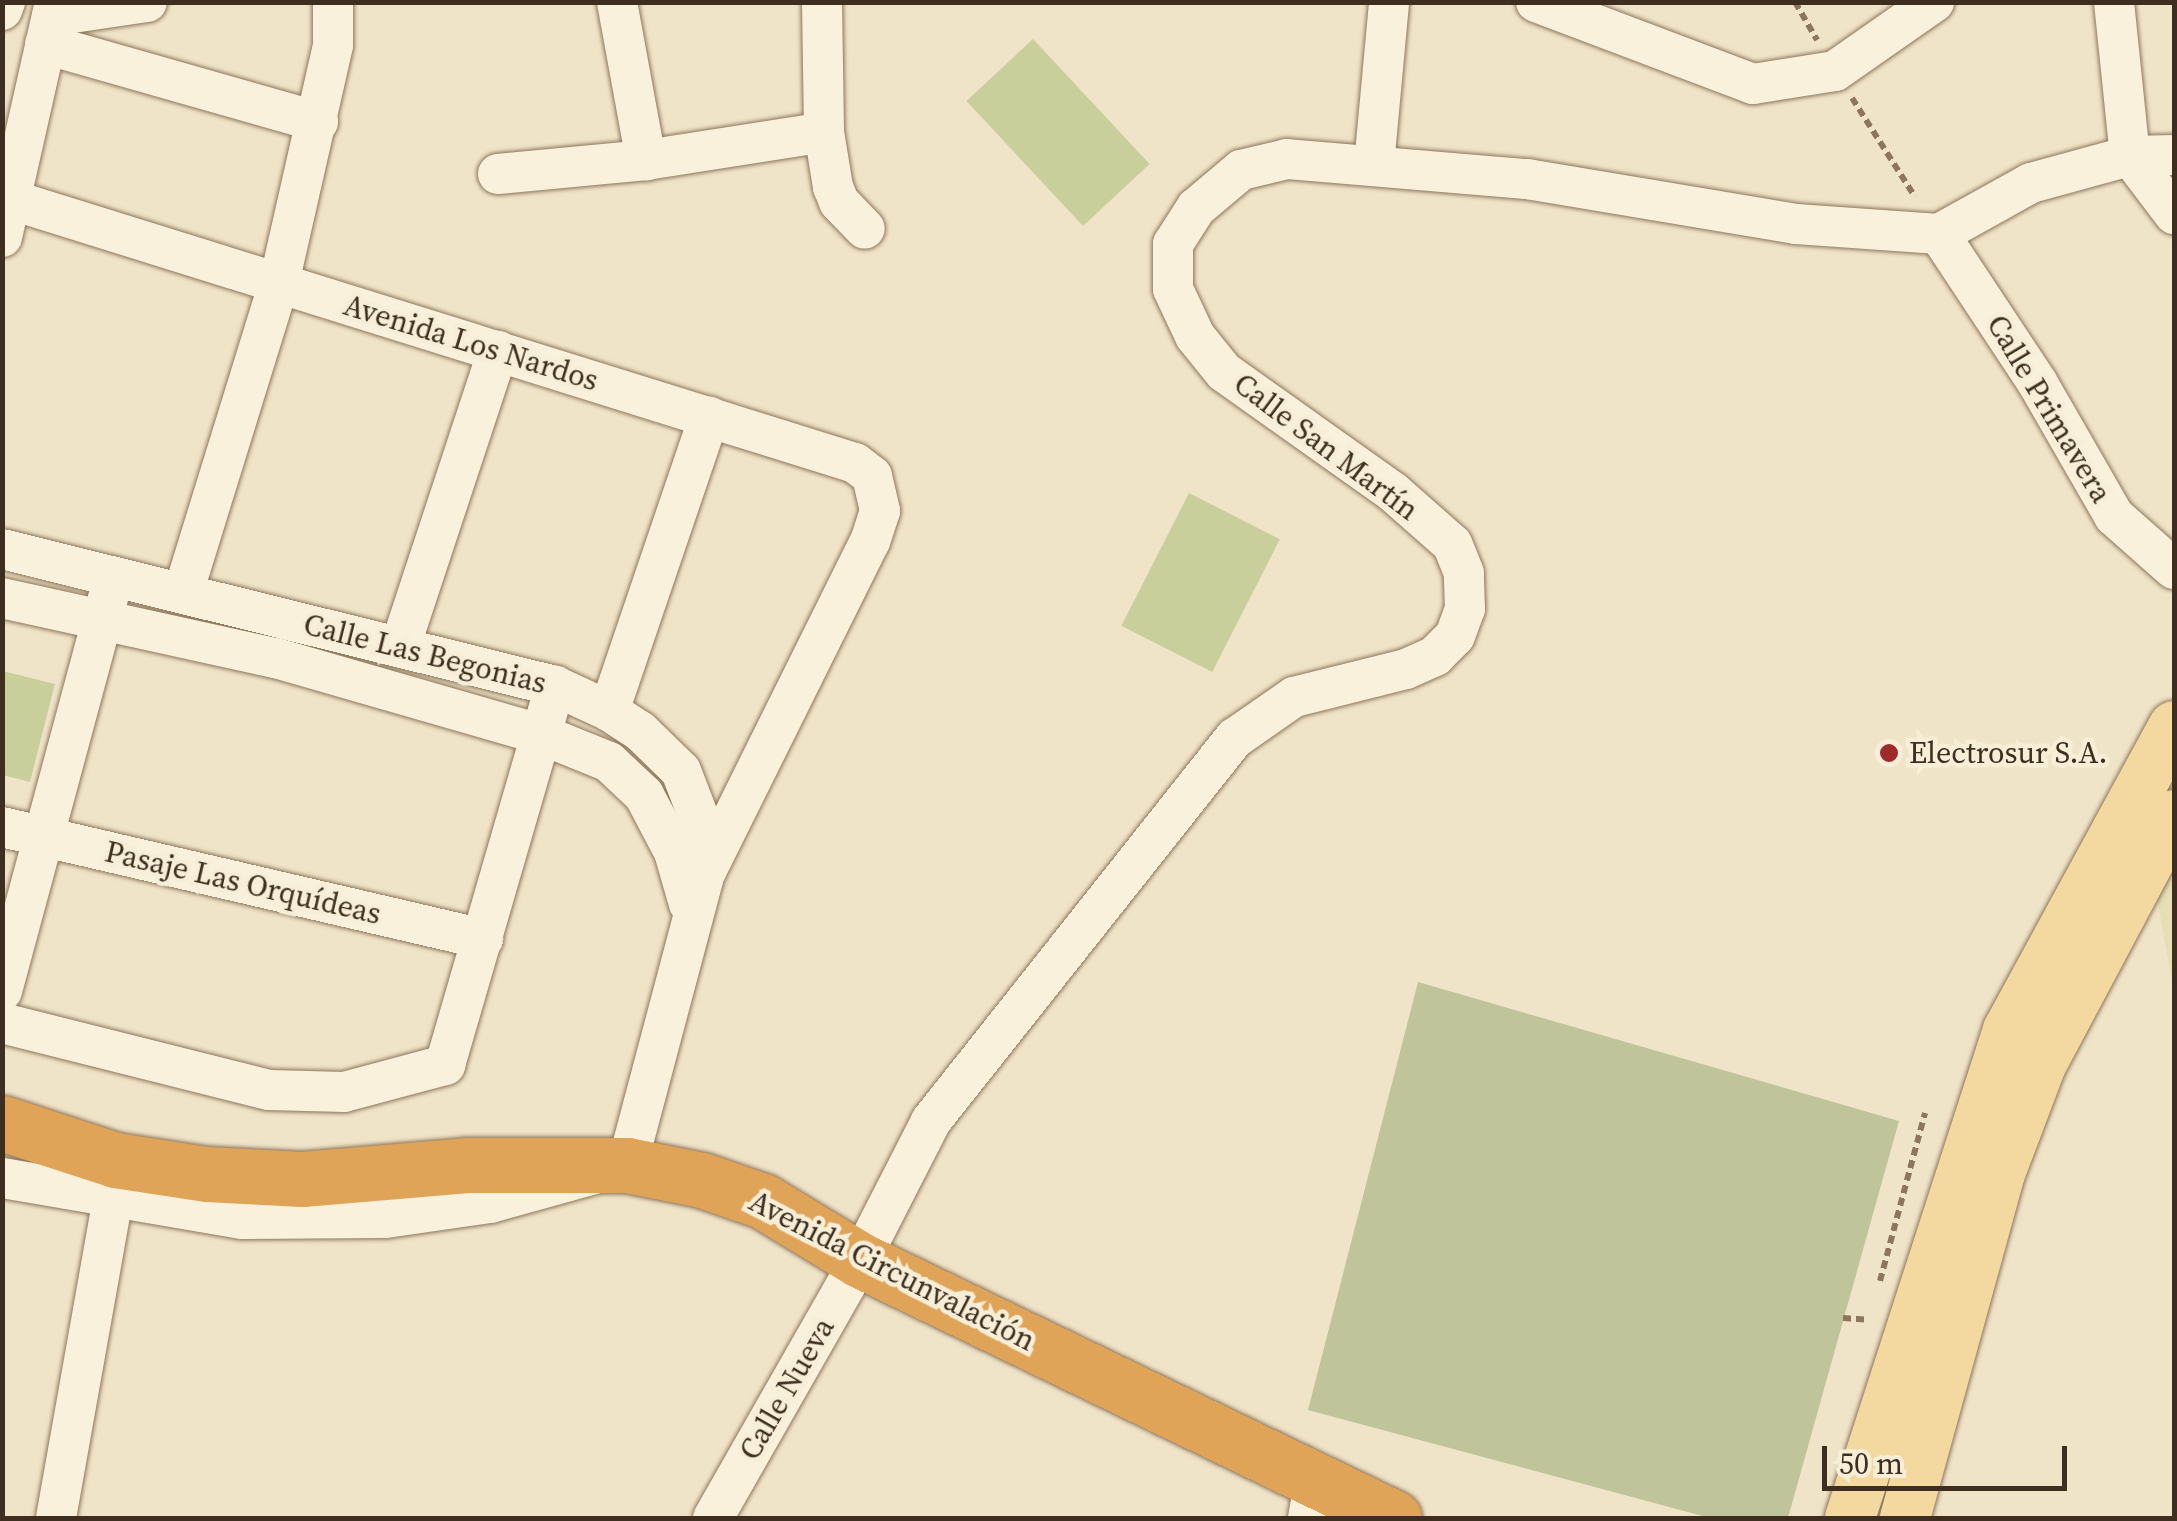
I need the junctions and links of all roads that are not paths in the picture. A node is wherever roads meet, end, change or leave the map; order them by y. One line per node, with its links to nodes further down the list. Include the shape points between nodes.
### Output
1 (147, 2): 9 (street)
2 (333, 2): 10 (street, via 333,45)
3 (618, 2): 14 (street)
4 (822, 2): 11 (street)
5 (1389, 2): 15 (street)
6 (1536, 2): 7 (street, via 1753,84 1836,71)
7 (1934, 2)
8 (2114, 2): 12 (street)
9 (51, 21): 10 (street); 17 (street)
10 (318, 122): 21 (street)
11 (824, 132): 14 (street); 19 (street, via 839,202)
12 (2130, 156): 13 (street); 18 (street); 20 (street, via 2032,183)
13 (2174, 156)
14 (646, 160): 16 (street)
15 (1374, 165): 20 (street, Calle San Martín, via 1527,179 1796,224); 46 (street, Calle San Martín, via 1287,158 1241,170 1196,208 1174,244 1173,288 1195,336 1224,372 1393,492 1452,544 1464,573 1465,609 1454,636 1434,656 1406,669 1294,697 1235,738 931,1121)
16 (498, 174)
17 (6, 210): 21 (street, Avenida Los Nardos)
18 (2174, 214)
19 (865, 230)
20 (1939, 234): 25 (street, Calle Primavera, via 2037,382 2114,516)
21 (278, 284): 22 (street, Avenida Los Nardos); 27 (street)
22 (498, 351): 23 (street, Avenida Los Nardos); 30 (street)
23 (709, 417): 32 (street); 38 (street, Avenida Los Nardos, via 856,462 872,476 880,512)
24 (2, 548): 26 (street, Calle Las Begonias)
25 (2174, 570)
26 (114, 577): 27 (street, Calle Las Begonias); 29 (street)
27 (184, 593): 30 (street, Calle Las Begonias)
28 (2, 598): 29 (street, Calle Las Begonias)
29 (102, 620): 33 (street, Calle Las Begonias, via 276,658); 37 (street)
30 (400, 647): 31 (street, Calle Las Begonias)
31 (556, 686): 32 (street, Calle Las Begonias); 33 (street)
32 (609, 711): 38 (street, Calle Las Begonias, via 681,771 702,823)
33 (540, 734): 38 (street, Calle Las Begonias, via 609,762 644,796); 39 (street)
34 (2170, 746): 51 (main road, via 2008,1030)
35 (2174, 814): 52 (main road, via 2041,1065 1999,1176)
36 (2, 827): 37 (street, Pasaje Las Orquídeas)
37 (44, 837): 39 (street, Pasaje Las Orquídeas); 40 (street)
38 (697, 896): 43 (street, Calle Las Begonias)
39 (483, 939): 41 (street, via 445,1065 344,1092 269,1090)
40 (2, 991)
41 (2, 1023)
42 (2, 1123): 43 (highway, Avenida Circunvalación, via 116,1160 207,1174 302,1179 467,1165)
43 (627, 1165): 45 (street, via 490,1203 384,1218 242,1219); 46 (highway, Avenida Circunvalación, via 764,1201)
44 (2, 1178): 45 (street)
45 (113, 1197): 48 (street)
46 (860, 1260): 47 (highway, Avenida Circunvalación); 49 (street, Calle Nueva)
47 (1312, 1499): 50 (highway, Avenida Circunvalación)
48 (56, 1518)
49 (714, 1518)
50 (1394, 1518)
51 (1850, 1518)
52 (1905, 1518)

